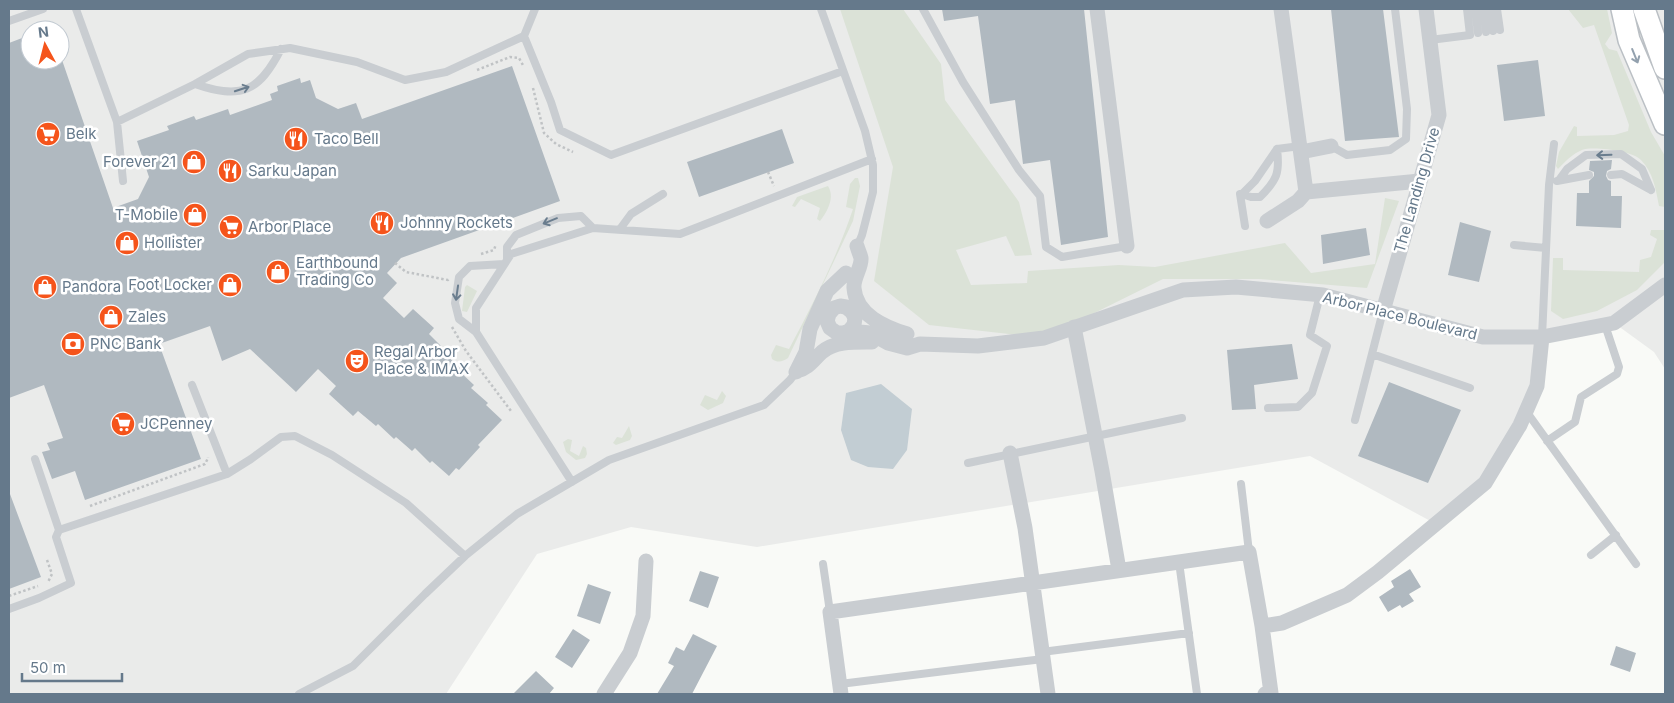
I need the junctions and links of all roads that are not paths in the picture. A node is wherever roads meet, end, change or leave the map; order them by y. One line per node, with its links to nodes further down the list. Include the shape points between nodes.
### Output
1 (44, 9): 17 (lane)
2 (76, 9): 26 (lane)
3 (535, 9): 20 (lane)
4 (821, 9): 24 (lane)
5 (923, 9): 47 (lane, via 963,82 1019,170 1040,196 1046,247 1062,257)
6 (1097, 9): 47 (street)
7 (1282, 9): 31 (street)
8 (1395, 9): 29 (lane, via 1407,109 1406,139 1390,150 1347,155)
9 (1426, 9): 21 (street, The Landing Drive)
10 (1467, 9): 19 (lane)
11 (1475, 9): 19 (lane)
12 (1483, 9): 18 (lane)
13 (1490, 9): 18 (lane)
14 (1497, 9): 18 (lane)
15 (1622, 9): 27 (main road, one-way to 27, via 1629,40)
16 (1644, 9): 23 (main road)
17 (9, 21)
18 (1493, 31)
19 (1474, 34): 21 (lane)
20 (524, 36): 22 (lane, via 446,72 405,80 357,62 290,48); 24 (lane, via 560,130 611,155)
21 (1430, 40): 37 (street, The Landing Drive, via 1439,115)
22 (280, 49): 25 (lane, via 248,54); 25 (lane, one-way to 22, via 227,92 252,86 271,68)
23 (1665, 68)
24 (843, 71): 32 (lane)
25 (195, 84): 26 (lane)
26 (117, 122): 36 (lane)
27 (1665, 124)
28 (1554, 144): 38 (lane)
29 (1331, 146): 31 (street)
30 (1276, 149): 30 (lane, via 1255,181 1242,194 1260,197 1272,185 1278,172); 31 (lane)
31 (1300, 149): 39 (street)
32 (872, 160): 45 (lane, via 680,234); 49 (lane, via 873,192)
33 (1589, 174): 35 (lane)
34 (1611, 175): 35 (lane, one-way to 35, via 1622,174 1651,190 1642,169 1621,154 1586,155 1567,169)
35 (1559, 180): 38 (lane)
36 (123, 181)
37 (1420, 181): 39 (street); 55 (street, The Landing Drive)
38 (1548, 185): 48 (lane)
39 (1306, 192): 42 (street)
40 (663, 194): 45 (lane, via 631,214)
41 (1240, 194): 43 (lane)
42 (1267, 221)
43 (1245, 226)
44 (593, 228): 45 (lane); 50 (lane, via 511,254); 50 (lane, one-way to 50, via 581,216 558,218 516,235 507,247)
45 (620, 229)
46 (1514, 245): 48 (lane)
47 (1127, 246)
48 (1546, 248): 62 (lane)
49 (856, 250): 51 (street); 61 (street, via 861,259 854,288 860,306 887,328)
50 (506, 262): 60 (lane, via 476,308); 60 (lane, one-way to 60, via 470,266 459,276 455,303 459,319)
51 (846, 272): 53 (street); 56 (street)
52 (1665, 285): 57 (street, Arbor Place Boulevard, via 1614,323)
53 (827, 291): 56 (street); 59 (street)
54 (1320, 295): 55 (street, Arbor Place Boulevard); 58 (street, Arbor Place Boulevard, via 1236,288 1183,290); 70 (lane, via 1310,335 1328,346 1312,394 1298,407)
55 (1383, 311): 62 (street, Arbor Place Boulevard, via 1483,337); 66 (lane)
56 (841, 320): 59 (street); 61 (street, via 890,334); 63 (street, Arbor Place Boulevard); 65 (street)
57 (1605, 325): 62 (street, Arbor Place Boulevard); 75 (lane, via 1620,367 1617,374 1581,397 1575,422)
58 (1074, 327): 64 (street, Arbor Place Boulevard, via 1044,338 978,346); 74 (street)
59 (810, 329): 65 (street)
60 (476, 332): 80 (lane)
61 (906, 334): 64 (street)
62 (1542, 337): 71 (street, via 1537,386)
63 (888, 343): 64 (street, Arbor Place Boulevard, via 907,348); 67 (street, via 846,342 823,351 806,368)
64 (920, 344)
65 (806, 352): 67 (street)
66 (1372, 354): 69 (lane); 73 (lane)
67 (796, 372): 80 (lane, via 764,405 609,460)
68 (192, 385): 79 (lane)
69 (1470, 388)
70 (1268, 408)
71 (1526, 412): 75 (lane); 95 (street, via 1485,483 1378,572 1347,595 1282,623)
72 (1182, 418): 74 (lane)
73 (1355, 420)
74 (1095, 435): 76 (lane); 91 (street)
75 (1547, 440): 83 (lane)
76 (1010, 453): 78 (lane); 92 (street)
77 (35, 459): 82 (lane)
78 (968, 463)
79 (226, 474): 82 (lane); 86 (lane, via 281,437 295,436 332,455 406,503)
80 (572, 482): 86 (lane, via 517,514)
81 (1240, 484): 84 (lane)
82 (59, 530): 93 (lane, via 56,537 71,583)
83 (1616, 536): 85 (lane); 90 (lane)
84 (1249, 552): 88 (street); 95 (street)
85 (1591, 555)
86 (465, 556): 99 (lane, via 353,666)
87 (646, 561): 100 (street, via 643,616 630,653)
88 (1179, 562): 91 (street); 96 (lane)
89 (823, 564): 94 (lane)
90 (1636, 564)
91 (1119, 570): 92 (street)
92 (1032, 583): 94 (street); 97 (street)
93 (9, 609)
94 (830, 612): 98 (street)
95 (1262, 626): 103 (street)
96 (1189, 633): 97 (lane); 102 (lane)
97 (1043, 656): 98 (lane); 101 (street)
98 (841, 689)
99 (299, 694)
100 (604, 694)
101 (1048, 694)
102 (1197, 694)
103 (1269, 694)

